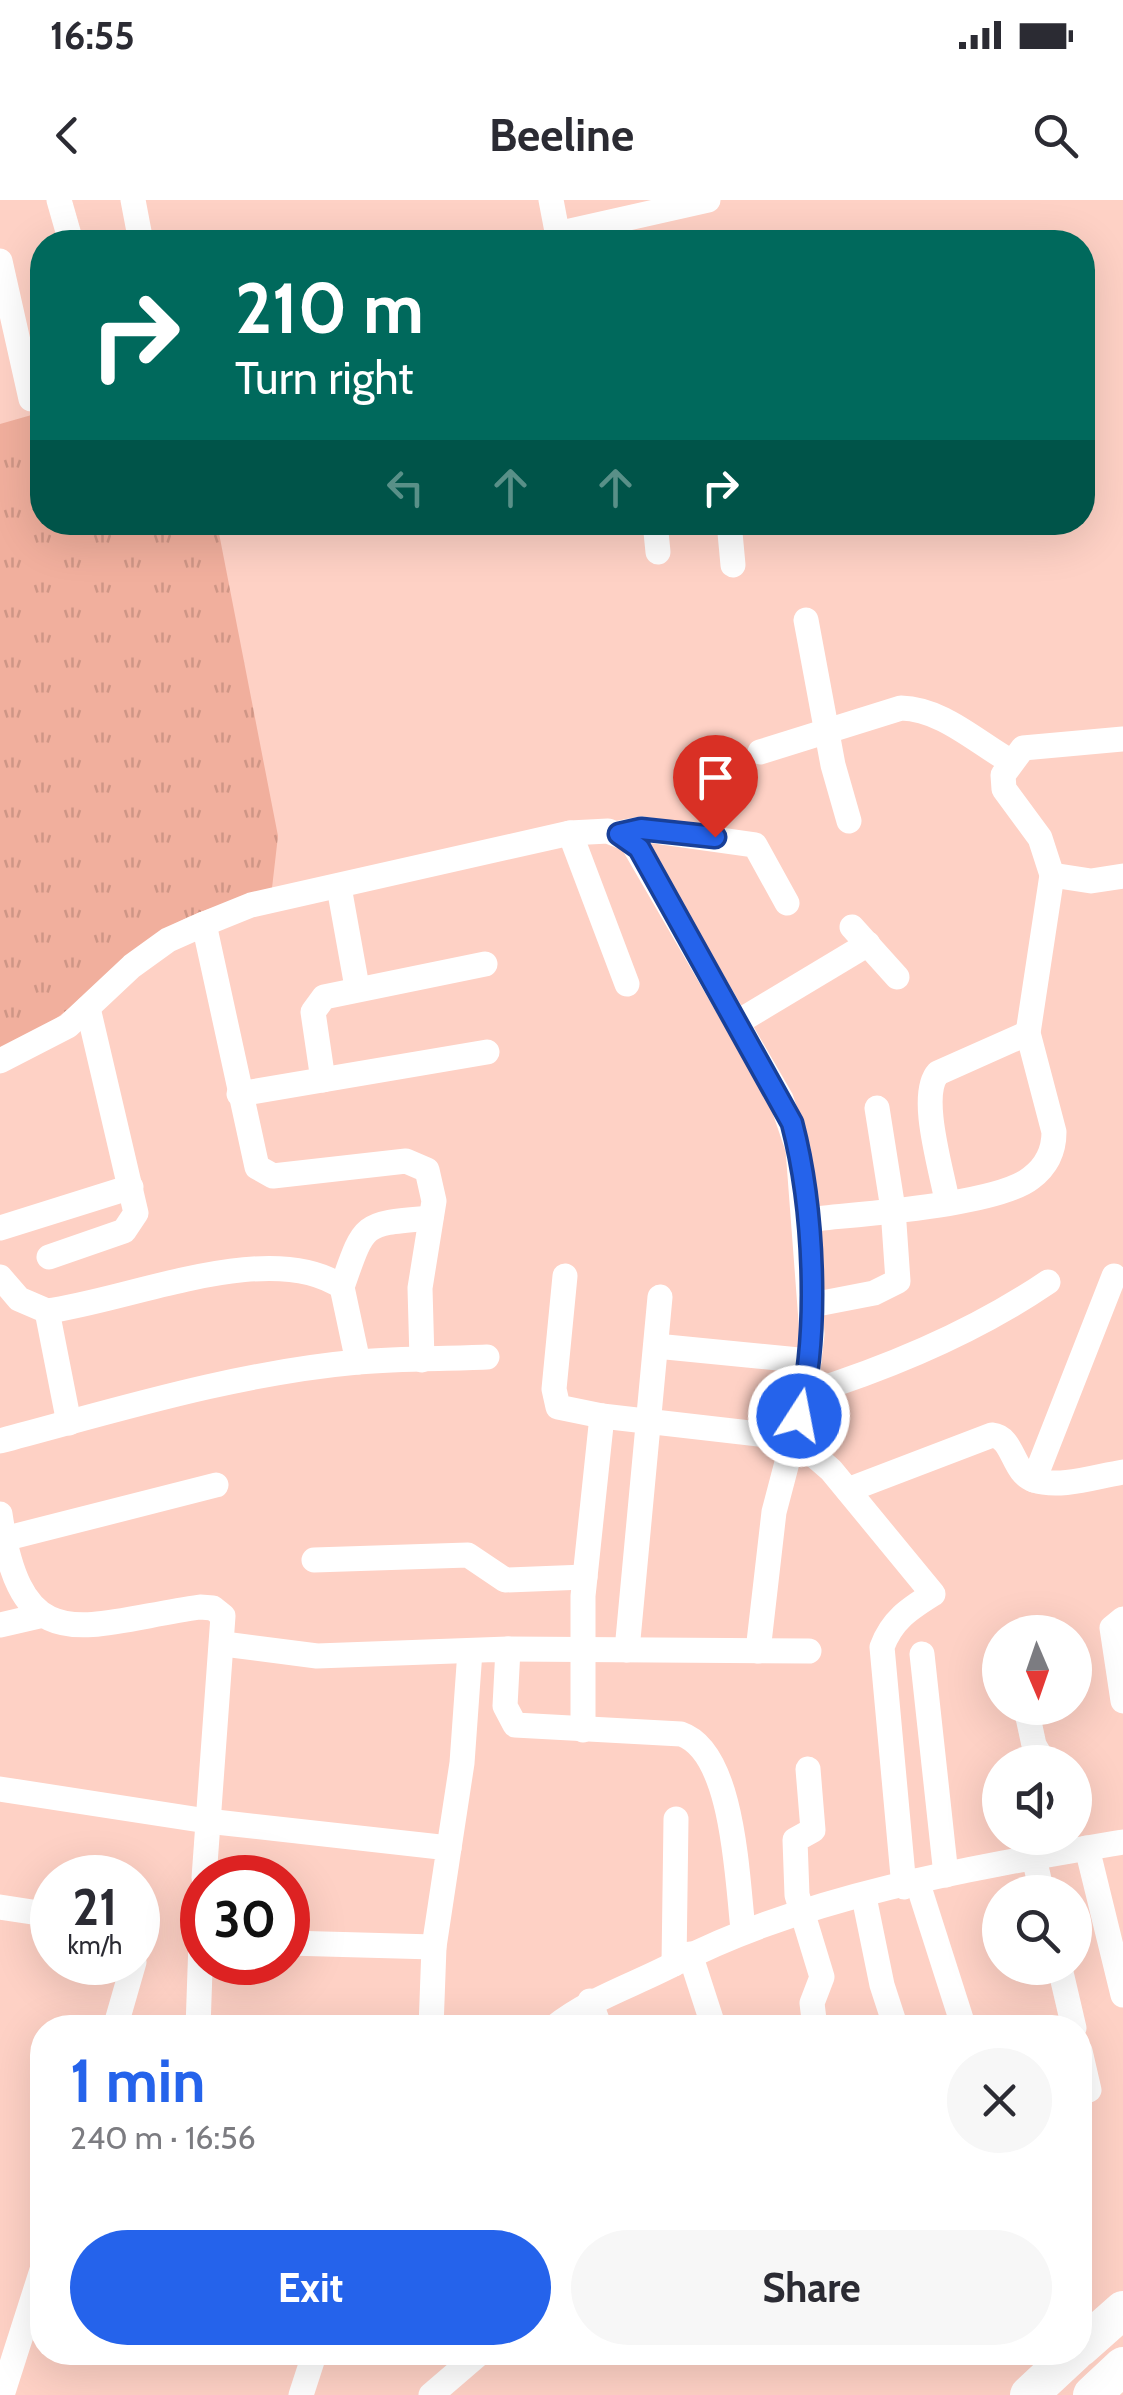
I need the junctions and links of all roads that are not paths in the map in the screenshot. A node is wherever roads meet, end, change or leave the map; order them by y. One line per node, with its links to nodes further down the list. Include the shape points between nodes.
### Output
1 (59, 200): 5 (street)
2 (133, 200): 6 (street)
3 (551, 200): 7 (street)
4 (708, 200): 8 (street)
5 (68, 230)
6 (138, 230)
7 (557, 230)
8 (590, 230)
9 (0, 262): 10 (street)
10 (30, 395)
11 (656, 535): 13 (street)
12 (730, 535): 14 (street)
13 (658, 552)
14 (733, 565)
15 (806, 620): 16 (street)
16 (826, 732): 18 (street); 19 (street, via 916,708); 20 (street)
17 (1123, 739): 19 (street, via 1039,744)
18 (760, 752)
19 (1010, 761): 23 (street, via 1004,789 1040,838)
20 (849, 821)
21 (570, 833): 22 (street); 25 (street); 30 (street)
22 (619, 834): 26 (street, via 641,829 755,845); 33 (street, via 639,848)
23 (1052, 875): 24 (street, via 1091,882); 34 (street)
24 (1123, 876)
25 (339, 886): 27 (street); 31 (street)
26 (788, 902)
27 (204, 924): 32 (street, via 132,966); 38 (street)
28 (484, 964): 31 (street)
29 (898, 978): 33 (street, via 860,936)
30 (628, 984)
31 (358, 987): 37 (street, via 316,1004)
32 (88, 1008): 36 (street); 40 (street)
33 (738, 1022): 44 (street, via 792,1123)
34 (1028, 1033): 41 (street, via 930,1082); 41 (street, via 1054,1147 1031,1179 1011,1190)
35 (487, 1052): 37 (street)
36 (0, 1061)
37 (323, 1080): 38 (street)
38 (239, 1094): 43 (street, via 252,1159 264,1173 418,1163 434,1190)
39 (877, 1108): 42 (street)
40 (131, 1187): 45 (street); 46 (street, via 133,1224)
41 (947, 1201): 42 (street)
42 (893, 1209): 44 (street); 53 (street, via 898,1280 874,1293)
43 (432, 1218): 51 (street, via 381,1222 361,1234); 57 (street, via 420,1288)
44 (805, 1220): 53 (street)
45 (0, 1228)
46 (50, 1257)
47 (565, 1276): 61 (street, via 554,1399 563,1410)
48 (1114, 1276): 67 (street)
49 (0, 1277): 54 (street, via 20,1299)
50 (1048, 1282): 60 (street, via 1002,1311 866,1374)
51 (342, 1287): 54 (street, via 305,1269 258,1267); 59 (street)
52 (660, 1297): 55 (street)
53 (812, 1305): 58 (street)
54 (47, 1310): 63 (street)
55 (656, 1346): 58 (street); 62 (street)
56 (488, 1358): 57 (street)
57 (422, 1360): 59 (street)
58 (809, 1361): 60 (street)
59 (358, 1362): 63 (street, via 244,1380)
60 (804, 1394): 64 (street)
61 (602, 1416): 62 (street); 72 (street)
62 (650, 1422): 64 (street); 79 (street)
63 (69, 1423): 65 (street)
64 (794, 1438): 69 (street); 80 (street, via 774,1512)
65 (0, 1442)
66 (1123, 1472): 67 (street)
67 (1034, 1480): 69 (street, via 1004,1439 992,1435)
68 (216, 1485): 70 (street)
69 (848, 1490): 99 (street, via 933,1594 903,1612 882,1647)
70 (2, 1527): 73 (street, via 19,1590)
71 (314, 1560): 72 (street, via 468,1554 504,1580)
72 (585, 1577): 78 (street)
73 (39, 1616): 75 (street); 76 (street, via 79,1624 213,1608 223,1616)
74 (1123, 1619): 84 (street, via 1112,1628)
75 (0, 1624)
76 (224, 1644): 82 (street, via 317,1656); 89 (street)
77 (508, 1649): 78 (street); 82 (street); 85 (street, via 505,1706 515,1725)
78 (581, 1650): 79 (street); 85 (street)
79 (628, 1650): 80 (street)
80 (758, 1651): 81 (street)
81 (808, 1651)
82 (470, 1652): 92 (street)
83 (922, 1654): 97 (street)
84 (1123, 1701)
85 (583, 1730): 104 (street, via 681,1734 707,1752 731,1829)
86 (808, 1769): 103 (street, via 812,1830 795,1840 793,1862)
87 (0, 1789): 89 (street)
88 (676, 1819): 107 (street)
89 (207, 1821): 92 (street); 93 (street)
90 (1123, 1842): 91 (street)
91 (1092, 1844)
92 (448, 1848): 106 (street)
93 (205, 1855)
94 (1045, 1855): 96 (street)
95 (1083, 1855): 111 (street)
96 (1034, 1858): 97 (street); 98 (street)
97 (946, 1875): 99 (street)
98 (1038, 1875)
99 (910, 1884): 100 (street); 121 (street)
100 (864, 1897): 103 (street); 120 (street)
101 (0, 1908): 102 (street)
102 (30, 1912)
103 (805, 1912): 104 (street); 119 (street, via 822,1977)
104 (743, 1929): 107 (street)
105 (310, 1944): 106 (street)
106 (434, 1947): 115 (street)
107 (682, 1959): 112 (street); 118 (street)
108 (127, 1985): 113 (street)
109 (200, 1985): 114 (street)
110 (1064, 1985): 122 (street)
111 (1123, 1995)
112 (590, 2001): 116 (street); 117 (street)
113 (119, 2015)
114 (199, 2015)
115 (431, 2015)
116 (571, 2015)
117 (595, 2015)
118 (708, 2015)
119 (813, 2015)
120 (892, 2015)
121 (959, 2015)
122 (1071, 2015)
123 (30, 2296): 125 (street)
124 (1123, 2310): 126 (main road)
125 (11, 2337): 131 (street)
126 (1092, 2338)
127 (311, 2365): 132 (street)
128 (466, 2365): 133 (street)
129 (1062, 2365): 134 (main road)
130 (1123, 2366): 135 (main road)
131 (2, 2395)
132 (301, 2395)
133 (431, 2395)
134 (1029, 2395)
135 (1092, 2395)

